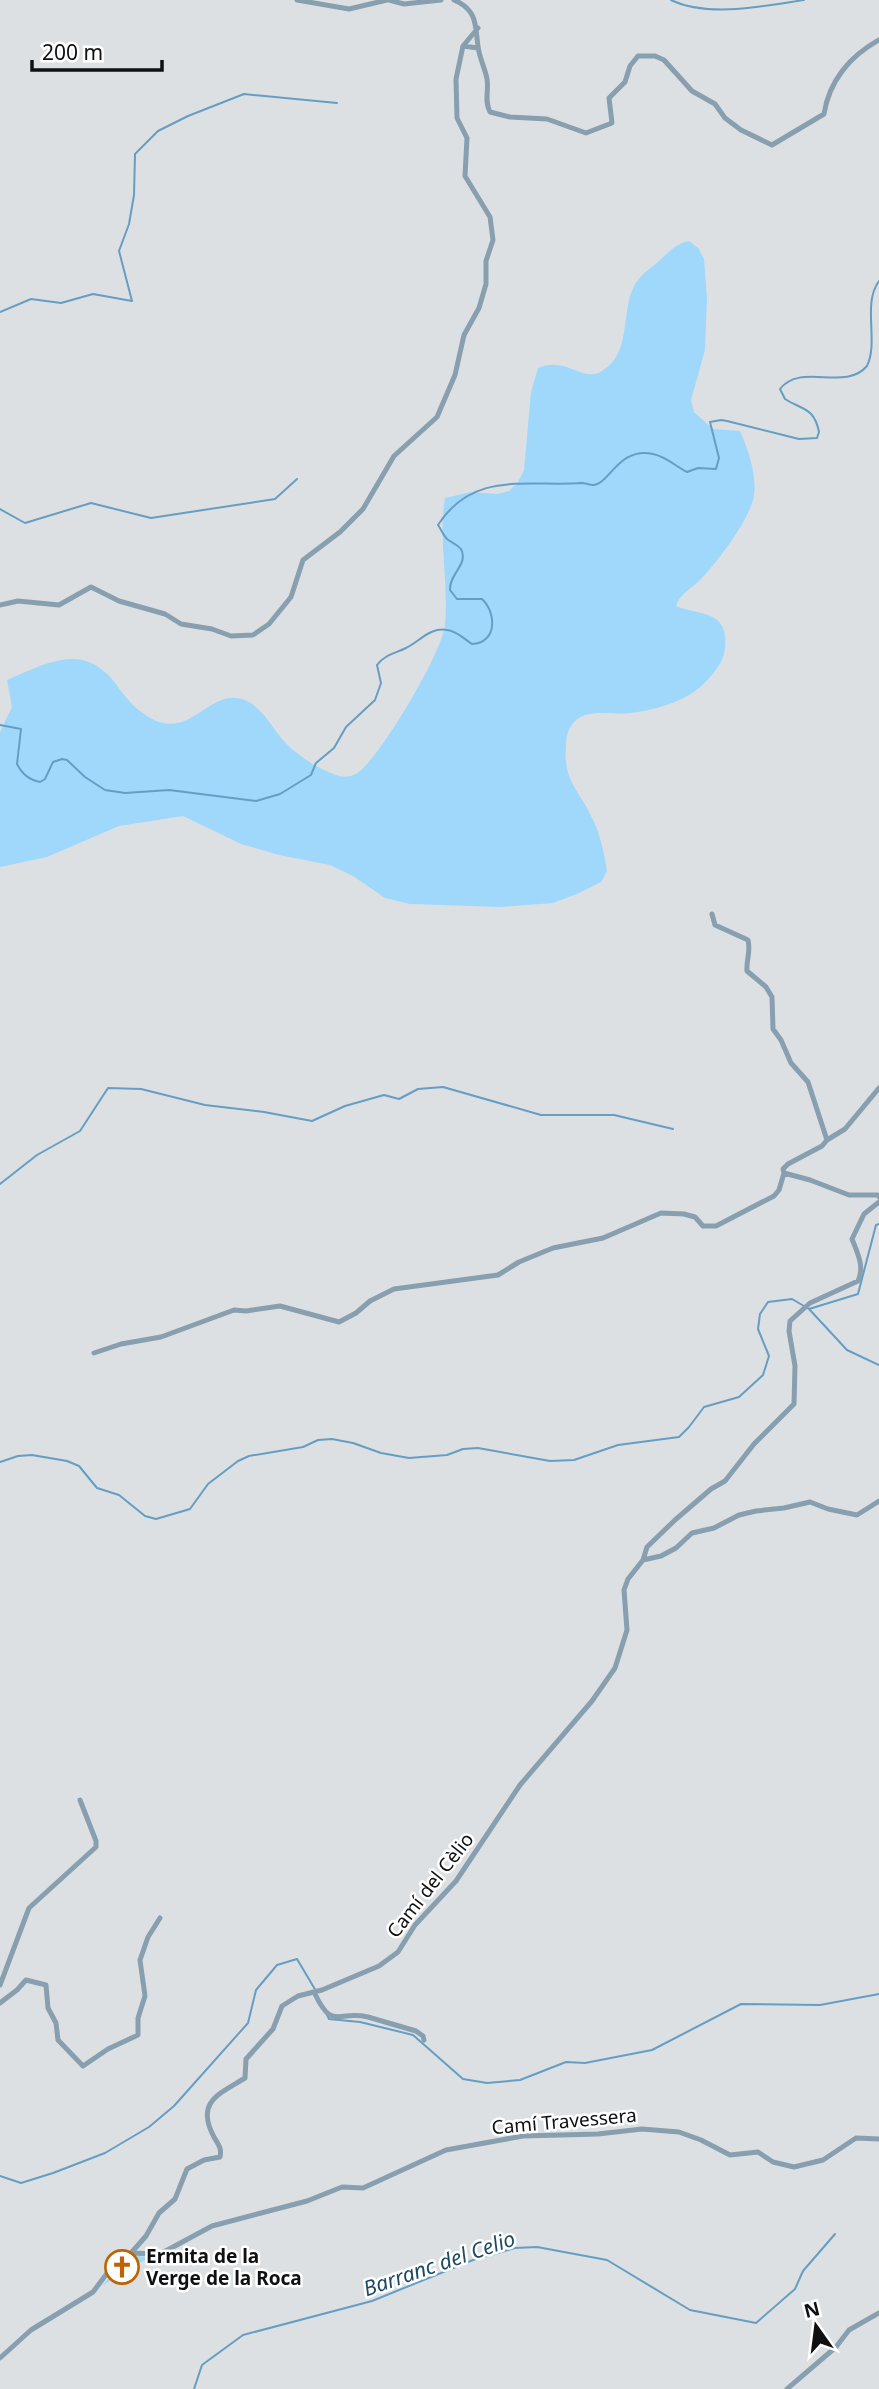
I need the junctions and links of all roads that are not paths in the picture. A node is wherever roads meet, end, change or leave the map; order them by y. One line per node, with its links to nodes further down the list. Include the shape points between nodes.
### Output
1 (297, 0): 2 (street, via 349,9)
2 (388, 0): 3 (street, via 404,4)
3 (441, 0)
4 (454, 0): 5 (street, via 472,13)
5 (478, 28): 7 (street); 8 (street)
6 (879, 40): 8 (street, via 841,71 824,114 772,145 725,118 715,104 692,91 655,56 638,55 633,60 625,82 609,98 613,120 607,126 586,133 547,120 496,114 487,106 487,77)
7 (463, 46): 8 (street); 9 (street, via 456,79 457,118 467,138 465,176 490,217 493,240 479,309 464,335 456,374 437,417 394,456 363,509 303,560 282,609 259,632 241,637 181,624 91,587 59,605 18,601)
8 (478, 48)
9 (0, 605)
10 (712, 914): 12 (street, via 715,925 748,940 747,971 772,998 773,1029 791,1063 808,1082)
11 (879, 1088): 12 (street, via 845,1129)
12 (827, 1140): 13 (street, via 788,1164)
13 (784, 1173): 14 (street, via 849,1195 878,1195); 15 (street, via 774,1196 716,1226 703,1226 684,1214 661,1213 603,1238 553,1248 498,1275 394,1289 339,1322 280,1306 234,1310 161,1337)
14 (879, 1200): 17 (street, Camí del Cèlio, via 864,1214 852,1239 862,1274 858,1281 810,1303 790,1321 794,1404 725,1481 647,1547)
15 (94, 1353)
16 (879, 1501): 17 (street, via 858,1515 810,1502 739,1515 688,1536 661,1556)
17 (643, 1560): 21 (street, Camí del Cèlio, via 624,1590 626,1630 615,1668 520,1786 456,1881 415,1925 398,1952 354,1979)
18 (80, 1800): 20 (street, via 96,1847 29,1908)
19 (160, 1918): 22 (street, via 140,1960 145,1996 138,2035 87,2065 60,2045 46,1985 26,1980)
20 (0, 1984)
21 (314, 1992): 23 (street, via 326,2014 368,2017 416,2031); 25 (street, Camí del Cèlio, via 282,2006 273,2029 246,2059 245,2078 213,2098 206,2120 221,2149 220,2157 187,2169 175,2199 159,2213)
22 (0, 2003)
23 (424, 2040)
24 (879, 2139): 25 (street, Camí Travessera, via 856,2138 823,2160 794,2166 773,2162 758,2152 730,2155 679,2132 642,2129 523,2136 446,2150 363,2188 342,2188 212,2226 160,2254)
25 (131, 2253): 27 (street, Camí del Cèlio, via 114,2264 93,2292 31,2330)
26 (879, 2313): 28 (street, via 849,2330)
27 (0, 2358)
28 (787, 2389)

